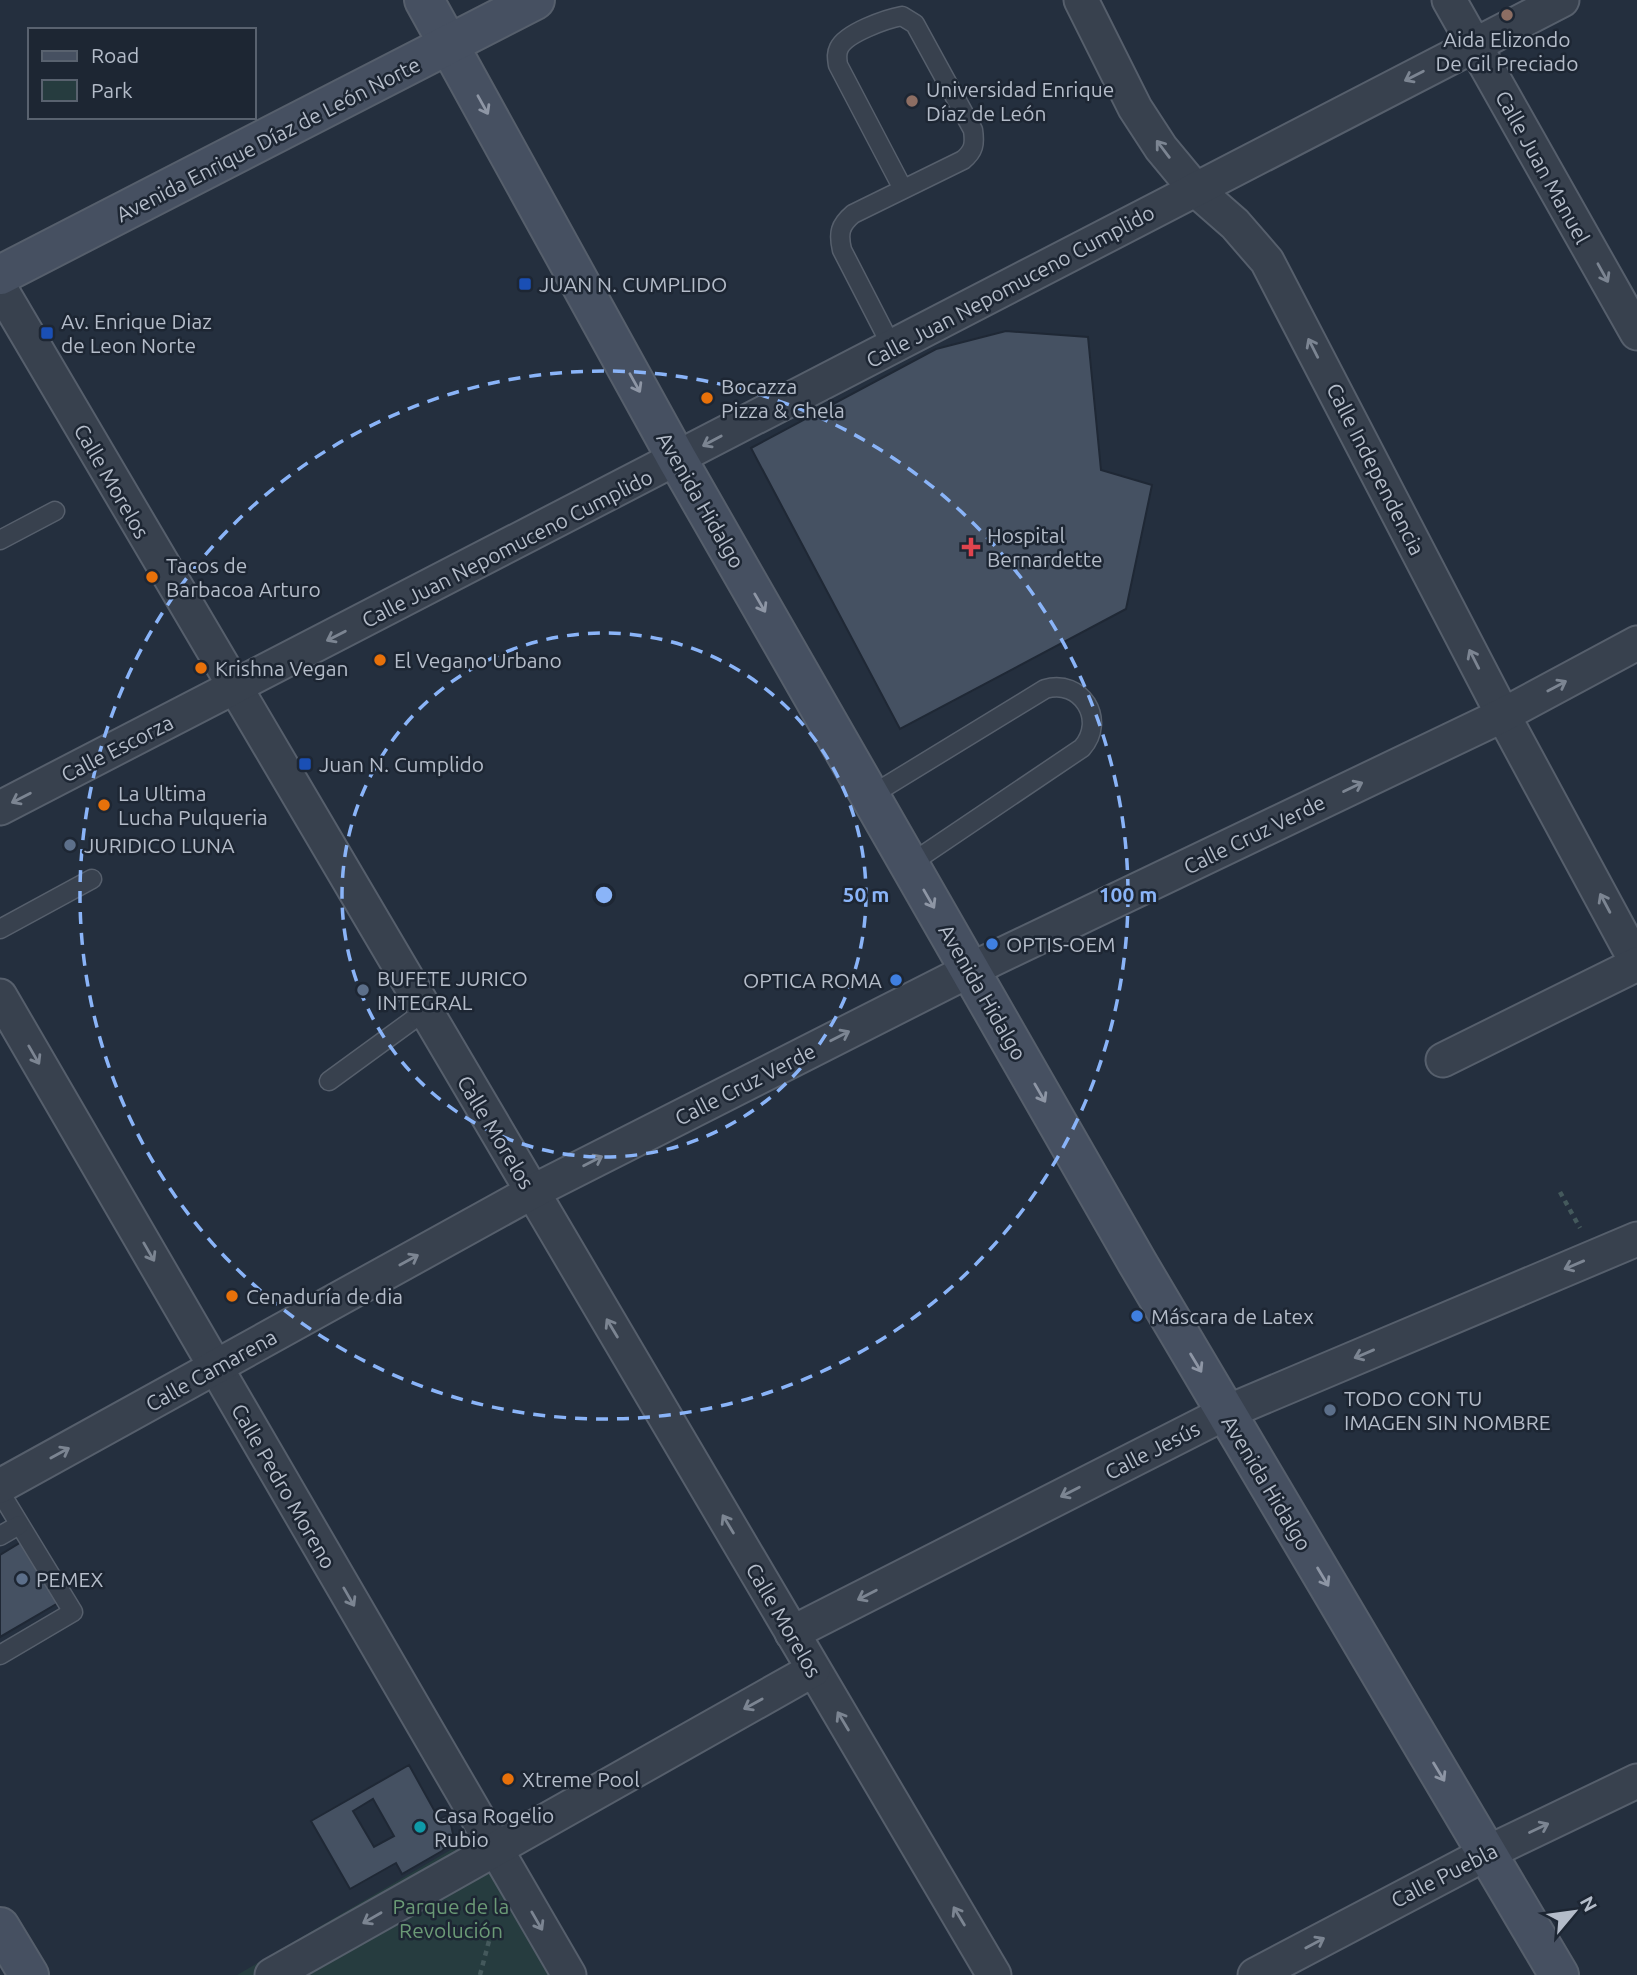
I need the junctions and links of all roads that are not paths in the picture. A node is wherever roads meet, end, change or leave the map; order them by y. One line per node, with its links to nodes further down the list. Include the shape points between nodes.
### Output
1 (424, 0): 6 (main road, Avenida Hidalgo)
2 (535, 0): 6 (main road, Avenida Enrique Díaz de León Norte)
3 (1081, 0): 9 (street, Calle Independencia, one-way to 3, via 1135,108)
4 (1449, 0): 7 (street, Calle Juan Manuel)
5 (1562, 0): 7 (street, Calle Juan Nepomuceno Cumplido)
6 (450, 45): 10 (main road, Avenida Enrique Díaz de León Norte); 14 (main road, Avenida Hidalgo, one-way to 14)
7 (1475, 45): 9 (street, Calle Juan Nepomuceno Cumplido, one-way to 9); 12 (street, Calle Juan Manuel, one-way to 12)
8 (904, 188): 8 (lane, via 963,160 972,153 975,142 973,130 915,24 902,16 846,39 836,55); 13 (lane, via 853,214 838,236)
9 (1195, 189): 13 (street, Calle Juan Nepomuceno Cumplido); 19 (street, Calle Independencia, one-way to 9, via 1268,261)
10 (0, 275)
11 (0, 288): 18 (street, Calle Morelos)
12 (1637, 333)
13 (892, 347): 14 (street, Calle Juan Nepomuceno Cumplido, one-way to 14)
14 (677, 459): 18 (street, Calle Juan Nepomuceno Cumplido, one-way to 18); 20 (main road, Avenida Hidalgo, one-way to 20)
15 (55, 511): 16 (lane)
16 (0, 540)
17 (1637, 643): 19 (street, Calle Cruz Verde, one-way to 17)
18 (234, 689): 21 (street, Calle Escorza, one-way to 21); 28 (street, Calle Morelos)
19 (1503, 715): 25 (street, Calle Independencia, one-way to 19); 26 (street, Calle Cruz Verde, one-way to 19)
20 (870, 796): 22 (main road, Avenida Hidalgo); 22 (lane, via 1045,689 1058,685 1071,689 1090,713 1091,738 1082,748)
21 (0, 808)
22 (910, 864): 26 (main road, Avenida Hidalgo, one-way to 26)
23 (92, 878): 24 (lane)
24 (0, 929)
25 (1637, 963): 29 (street)
26 (970, 970): 31 (street, Calle Cruz Verde, one-way to 26); 34 (main road, Avenida Hidalgo, one-way to 34)
27 (0, 996): 33 (street, Calle Pedro Moreno, one-way to 33)
28 (425, 1011): 30 (lane); 31 (street, Calle Morelos)
29 (1443, 1060)
30 (329, 1082)
31 (532, 1192): 33 (street, Calle Camarena, one-way to 31); 39 (street, Calle Morelos, one-way to 31)
32 (1637, 1239): 34 (street, Calle Jesús, one-way to 34)
33 (215, 1367): 35 (street, Calle Camarena, one-way to 33); 43 (street, Calle Pedro Moreno, one-way to 43)
34 (1226, 1413): 39 (street, Calle Jesús, one-way to 39); 44 (main road, Avenida Hidalgo, one-way to 44)
35 (0, 1486)
36 (0, 1492): 37 (lane)
37 (19, 1525): 38 (lane); 40 (lane, via 73,1612)
38 (0, 1536)
39 (792, 1633): 41 (street, Calle Morelos)
40 (0, 1655)
41 (813, 1670): 43 (street, one-way to 43); 49 (street, Calle Morelos, one-way to 41)
42 (1637, 1782): 44 (street, Calle Puebla, one-way to 42)
43 (495, 1849): 47 (street, one-way to 47); 48 (street, Calle Pedro Moreno, one-way to 48)
44 (1487, 1853): 50 (street, Calle Puebla, one-way to 44); 51 (main road, Avenida Hidalgo)
45 (0, 1927): 46 (main road)
46 (29, 1975)
47 (272, 1975)
48 (569, 1975)
49 (994, 1975)
50 (1255, 1975)
51 (1559, 1975)

